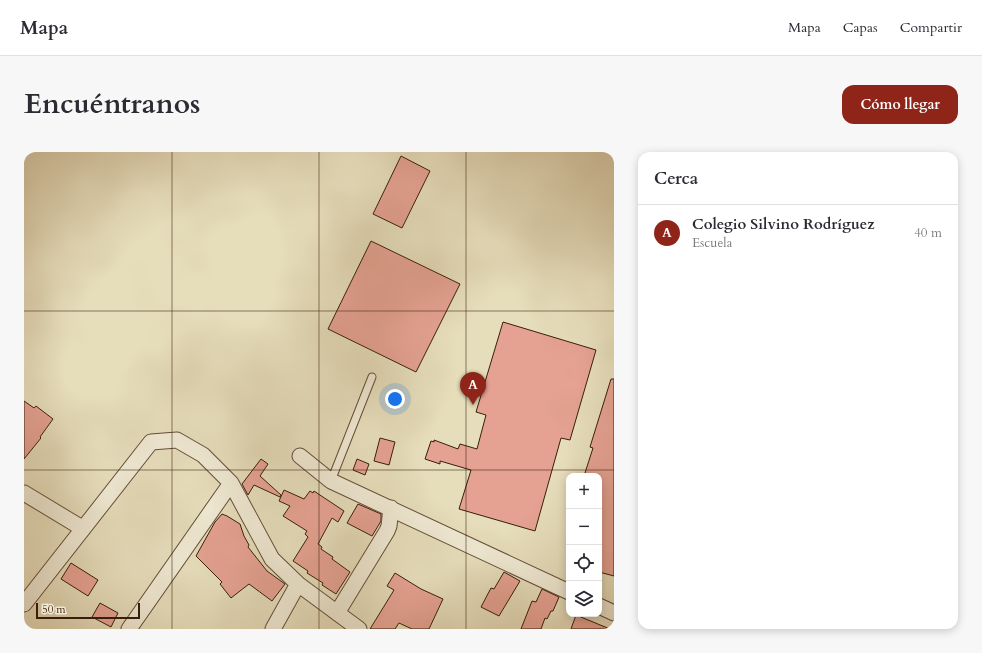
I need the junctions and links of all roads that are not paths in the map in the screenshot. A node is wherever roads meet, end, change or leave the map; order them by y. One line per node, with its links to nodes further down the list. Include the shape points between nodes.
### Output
1 (372, 378): 3 (lane)
2 (300, 456): 3 (street)
3 (331, 481): 6 (street)
4 (231, 483): 7 (street, via 203,455 177,440 151,442); 8 (street, via 272,559); 14 (street)
5 (24, 493): 7 (street)
6 (391, 508): 9 (street); 13 (street, via 389,526)
7 (82, 528): 10 (street)
8 (298, 584): 13 (street); 15 (street)
9 (566, 591)
10 (24, 604)
11 (602, 607): 12 (street)
12 (614, 613)
13 (347, 623)
14 (129, 629)
15 (273, 629)

